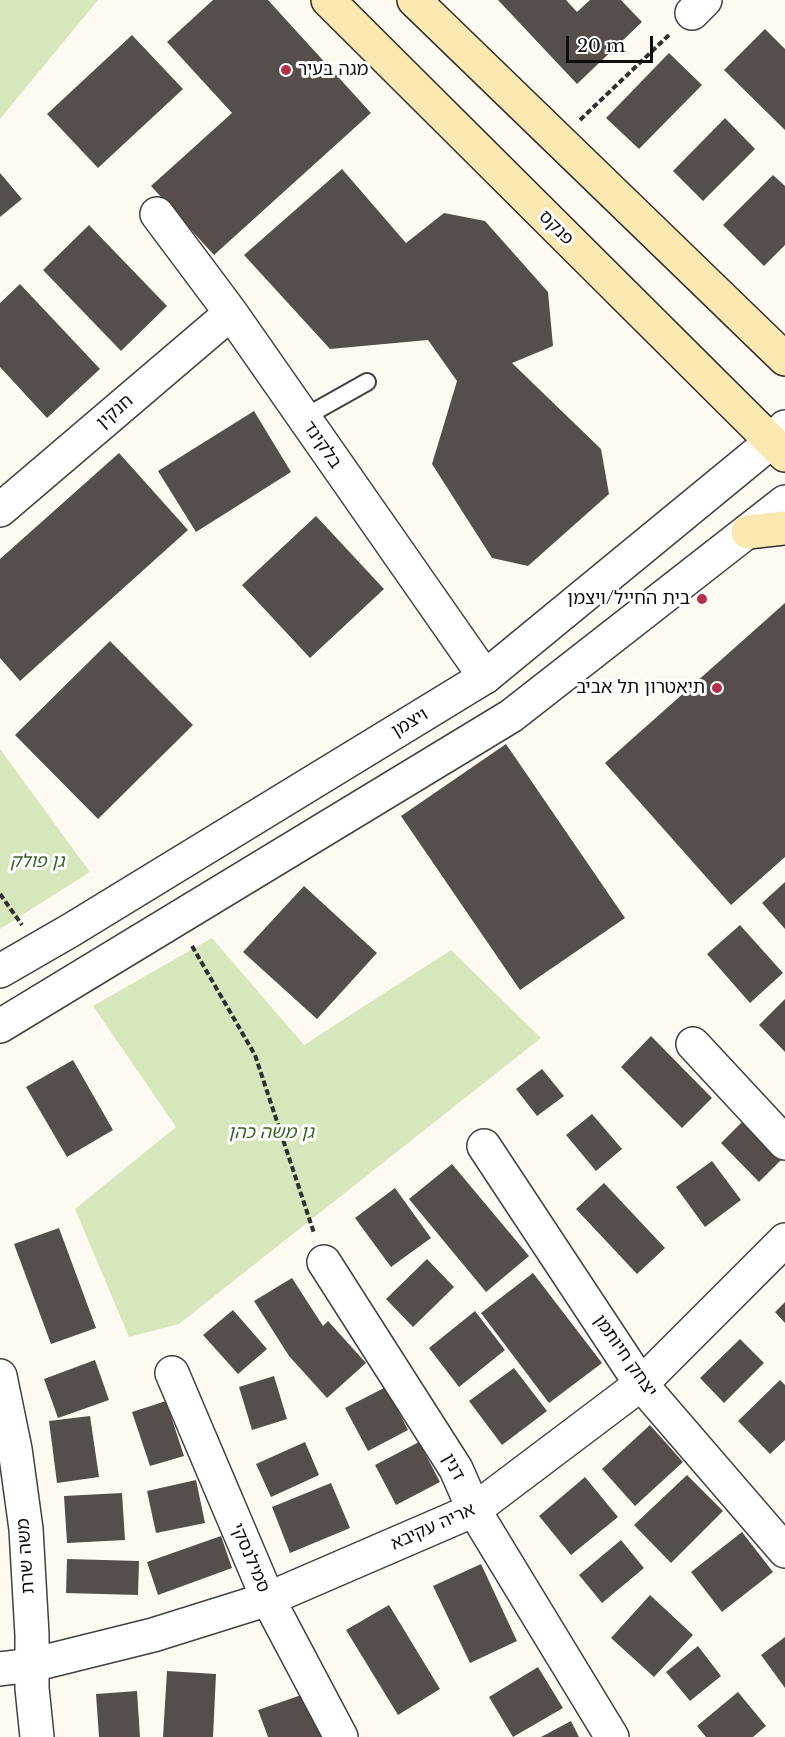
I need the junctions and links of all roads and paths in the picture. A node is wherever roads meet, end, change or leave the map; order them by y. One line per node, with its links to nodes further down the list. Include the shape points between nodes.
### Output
1 (328, 0): 10 (main road, פנקס)
2 (414, 0): 4 (main road)
3 (699, 7): 4 (path)
4 (557, 141): 7 (main road)
5 (157, 214): 6 (street, בלקינד)
6 (231, 313): 9 (street, בלקינד); 12 (street, חנקין)
7 (785, 359)
8 (367, 382): 9 (lane)
9 (303, 418): 15 (street, בלקינד)
10 (780, 441): 15 (street, ויצמן)
11 (785, 502): 14 (street)
12 (0, 510)
13 (785, 528): 14 (main road)
14 (748, 532): 16 (street, via 511,716)
15 (485, 677): 17 (street, ויצמן)
16 (176, 919): 18 (street); 23 (path, via 255,1055)
17 (0, 971)
18 (0, 1026)
19 (693, 1044): 20 (street)
20 (785, 1143)
21 (484, 1146): 26 (street, יצחק חיותמן)
22 (785, 1240): 26 (street, אריה עקיבא)
23 (324, 1262): 27 (street, דנין, via 456,1469)
24 (172, 1373): 29 (street, סמילנסקי)
25 (0, 1376): 30 (street, משה שרת, via 26,1529)
26 (641, 1384): 27 (street, אריה עקיבא); 28 (street, יצחק חיותמן)
27 (474, 1510): 29 (street, אריה עקיבא); 34 (street, דנין)
28 (785, 1551)
29 (268, 1599): 30 (street, אריה עקיבא, via 153,1635); 33 (street, סמילנסקי)
30 (32, 1665): 31 (street, אריה עקיבא); 32 (street, משה שרת)
31 (0, 1669)
32 (37, 1737)
33 (341, 1737)
34 (612, 1737)

